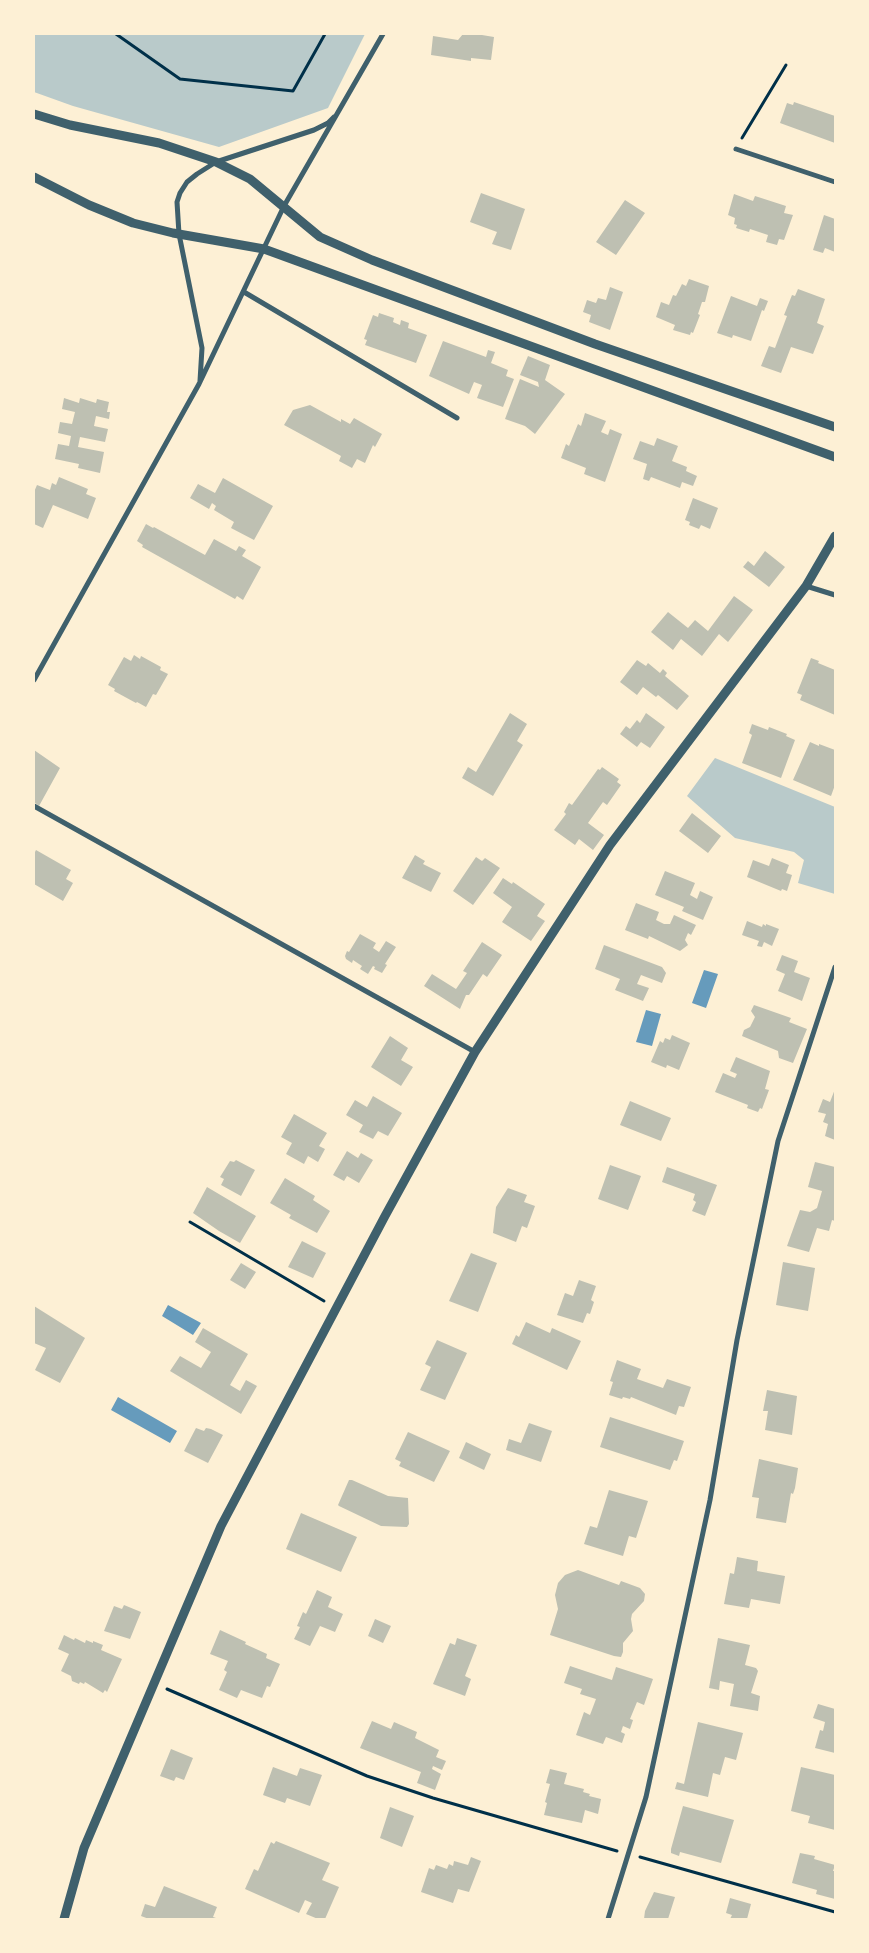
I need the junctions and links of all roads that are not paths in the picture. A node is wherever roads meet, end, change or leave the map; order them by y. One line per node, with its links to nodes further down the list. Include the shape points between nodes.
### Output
1 (383, 34): 2 (street)
2 (339, 113): 5 (street, via 314,130); 8 (street)
3 (34, 114): 5 (street, via 159,144)
4 (736, 149): 7 (street)
5 (216, 162): 8 (street, via 250,179); 9 (street, via 187,182 180,193 177,202)
6 (34, 178): 9 (street, via 117,217)
7 (835, 182)
8 (284, 206): 10 (street); 14 (street, via 320,237 372,260 595,344)
9 (179, 234): 10 (street); 12 (street, via 202,348)
10 (264, 249): 11 (street); 15 (street)
11 (244, 292): 12 (street); 13 (street)
12 (199, 384): 19 (street)
13 (457, 418)
14 (835, 427)
15 (835, 457)
16 (835, 536): 17 (street)
17 (806, 586): 18 (street); 22 (street, via 610,845)
18 (835, 595)
19 (34, 680)
20 (34, 806): 22 (street)
21 (835, 967): 24 (street, via 778,1142 737,1340 710,1500 646,1797)
22 (475, 1052): 23 (street, via 221,1526 84,1848)
23 (64, 1919)
24 (608, 1919)

